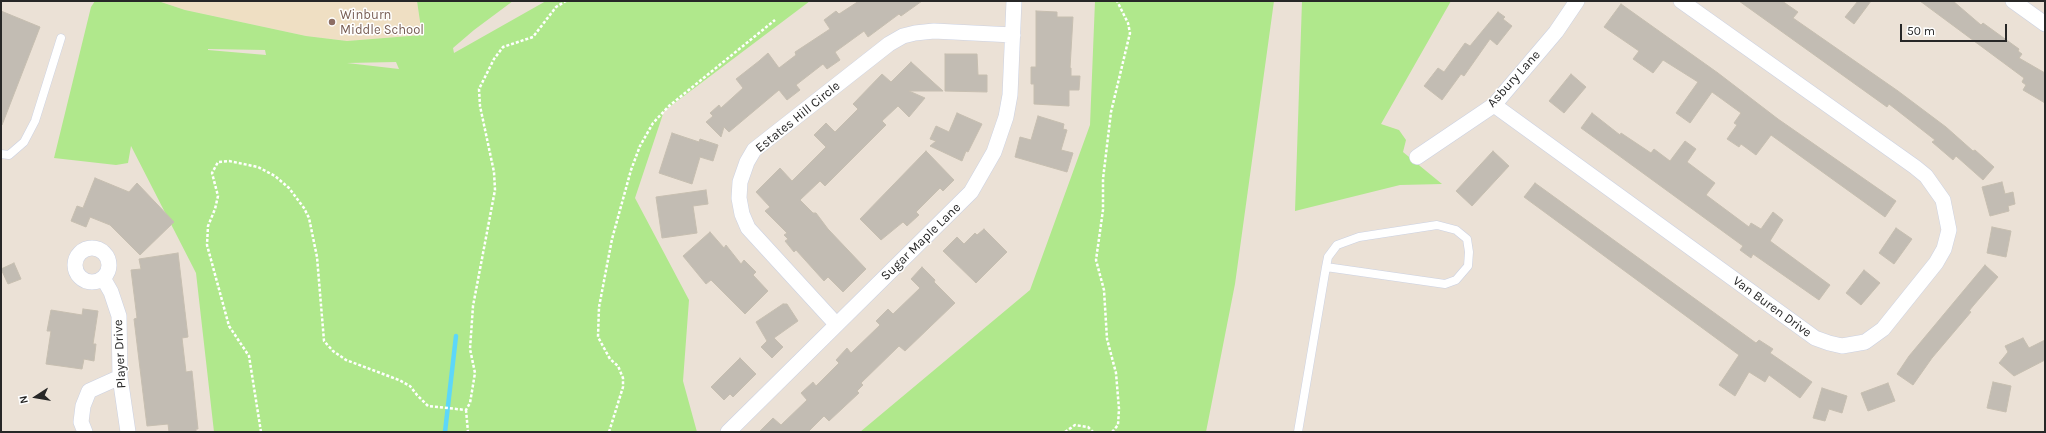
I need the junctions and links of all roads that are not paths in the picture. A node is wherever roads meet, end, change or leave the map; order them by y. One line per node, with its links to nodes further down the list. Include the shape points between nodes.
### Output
1 (1014, 1): 6 (street, Sugar Maple Lane)
2 (1577, 1): 8 (street, Asbury Lane, via 1556,32)
3 (1680, 1): 8 (street, Van Buren Drive, via 1915,167 1931,182 1943,200 1949,230 1944,249 1936,263 1883,329 1865,342 1842,346 1815,338)
4 (2013, 1): 5 (street)
5 (2045, 24)
6 (1013, 35): 13 (street, Sugar Maple Lane, via 1010,96 1006,117 987,166 971,192 956,208); 13 (street, Estates Hill Circle, via 934,31 903,36 889,44 754,150 740,182 739,198 748,228)
7 (61, 38): 9 (lane, via 35,121 24,142 9,155)
8 (1494, 105): 10 (street, Asbury Lane)
9 (1, 154)
10 (1417, 157)
11 (1326, 267): 11 (lane, via 1328,257 1337,245 1358,237 1437,225 1456,230 1467,239 1469,252 1468,266 1456,280 1445,284); 18 (lane)
12 (103, 278): 14 (street, Player Drive, via 119,316)
13 (836, 324): 17 (street, Sugar Maple Lane)
14 (120, 377): 15 (street, via 89,392 83,406 81,422); 16 (street, Player Drive)
15 (85, 432)
16 (128, 432)
17 (728, 432)
18 (1298, 432)

